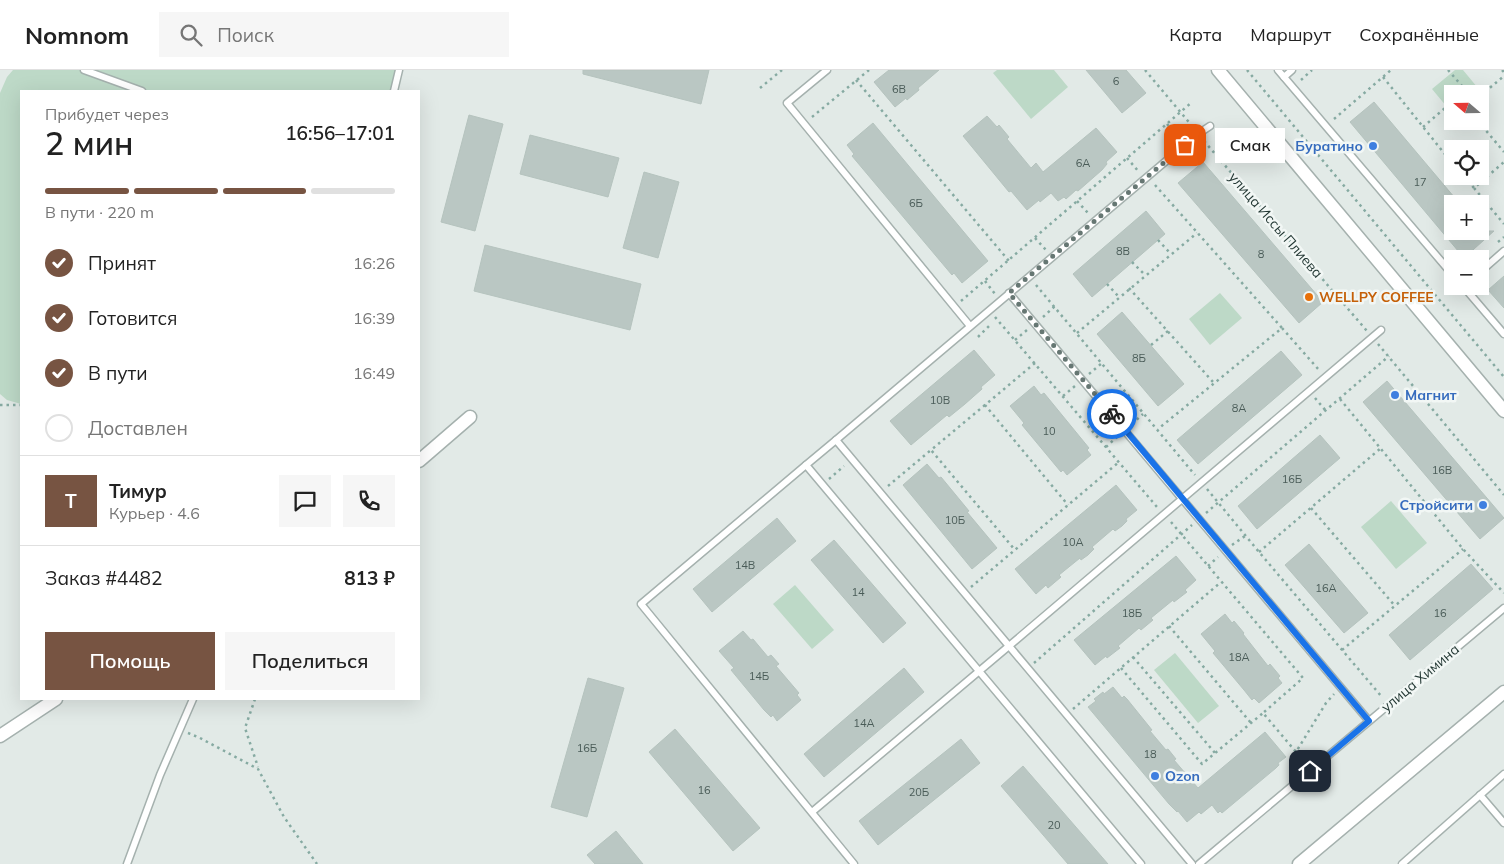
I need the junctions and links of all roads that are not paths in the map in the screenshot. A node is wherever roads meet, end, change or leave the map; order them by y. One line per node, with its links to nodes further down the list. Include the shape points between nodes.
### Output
1 (84, 70): 8 (lane)
2 (399, 70): 9 (lane)
3 (827, 70): 16 (lane, via 788,103)
4 (1218, 70): 19 (street)
5 (1278, 70): 7 (lane)
6 (1292, 70): 7 (lane)
7 (1284, 77): 13 (lane)
8 (139, 90)
9 (394, 90)
10 (1210, 126): 14 (lane)
11 (1504, 251): 12 (lane)
12 (1489, 264)
13 (1444, 265)
14 (1009, 293): 16 (lane); 24 (lane)
15 (1471, 295): 18 (lane)
16 (970, 326): 21 (lane)
17 (1381, 330): 24 (lane)
18 (1504, 334)
19 (1504, 411)
20 (470, 417): 22 (street)
21 (836, 440): 23 (lane); 26 (lane)
22 (420, 461)
23 (806, 465): 27 (lane); 35 (lane, via 641,604)
24 (1182, 499): 26 (lane); 31 (lane)
25 (1504, 608): 31 (lane, улица Химина)
26 (1009, 646): 27 (lane); 40 (lane)
27 (979, 672): 35 (lane); 39 (lane)
28 (1504, 692): 42 (street)
29 (54, 700): 32 (street)
30 (193, 700): 37 (lane)
31 (1369, 721): 41 (lane, улица Химина)
32 (0, 736)
33 (1504, 774): 34 (lane)
34 (1480, 795): 36 (lane); 43 (lane)
35 (812, 812): 38 (lane)
36 (1504, 823)
37 (127, 864)
38 (854, 864)
39 (1141, 864)
40 (1192, 864)
41 (1199, 864)
42 (1299, 864)
43 (1402, 864)

